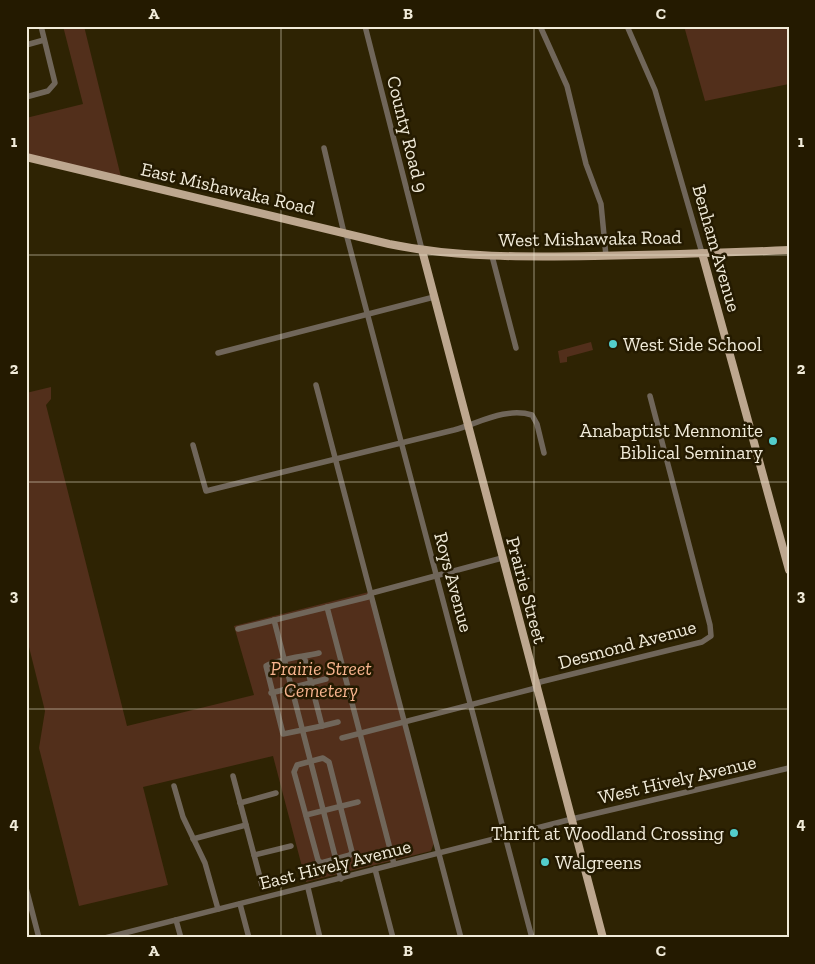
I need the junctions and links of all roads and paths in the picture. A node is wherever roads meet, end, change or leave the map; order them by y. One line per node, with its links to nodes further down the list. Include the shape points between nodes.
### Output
1 (41, 26): 5 (street)
2 (365, 26): 11 (street, County Road 9)
3 (540, 26): 15 (street, via 567,86 586,164 601,204)
4 (627, 26): 13 (street, Benham Avenue, via 656,90)
5 (44, 40): 6 (street); 7 (street, via 55,83 48,92)
6 (26, 44)
7 (26, 97)
8 (324, 148): 10 (street, Roys Avenue)
9 (26, 157): 10 (main road, East Mishawaka Road)
10 (345, 233): 11 (main road, East Mishawaka Road); 17 (street, Roys Avenue)
11 (422, 250): 14 (main road, West Mishawaka Road); 16 (main road, Prairie Street)
12 (789, 250): 13 (main road, West Mishawaka Road)
13 (702, 253): 15 (main road, West Mishawaka Road); 28 (main road, Benham Avenue)
14 (492, 256): 15 (main road, West Mishawaka Road); 18 (street)
15 (606, 256)
16 (434, 297): 17 (street); 22 (main road, Prairie Street)
17 (368, 313): 19 (street); 23 (street, Roys Avenue)
18 (516, 348)
19 (218, 353)
20 (316, 385): 26 (street)
21 (650, 396): 40 (street, Desmond Avenue, via 711,636 702,642 540,682)
22 (467, 425): 23 (street); 25 (street, via 520,412 532,415); 27 (main road, Prairie Street)
23 (402, 443): 26 (street); 29 (street, Roys Avenue)
24 (193, 444): 26 (street, via 206,491)
25 (544, 453)
26 (335, 460): 30 (street)
27 (502, 558): 29 (street); 40 (main road, Prairie Street)
28 (789, 570)
29 (436, 575): 30 (street); 42 (street, Roys Avenue)
30 (372, 593): 31 (street, via 368,597); 44 (street)
31 (327, 607): 32 (street); 47 (street)
32 (274, 620): 33 (street); 36 (street)
33 (238, 629)
34 (319, 653): 35 (street)
35 (304, 656): 36 (street); 38 (street)
36 (284, 661): 39 (street); 41 (street, via 266,666)
37 (326, 679): 38 (street)
38 (310, 683): 39 (street); 45 (street)
39 (291, 687): 41 (street); 46 (street)
40 (536, 688): 42 (street, Desmond Avenue); 59 (main road, Prairie Street)
41 (271, 693): 46 (street, via 283,734)
42 (470, 705): 44 (street, Desmond Avenue); 61 (street, Roys Avenue)
43 (338, 722): 45 (street)
44 (405, 722): 47 (street, Desmond Avenue); 64 (street)
45 (322, 726): 46 (street)
46 (302, 731): 49 (street)
47 (360, 734): 48 (street, Desmond Avenue); 67 (street)
48 (342, 738)
49 (310, 762): 56 (street, via 323,758 329,762); 57 (street); 58 (street, via 297,765 294,772)
50 (789, 768): 59 (street, West Hively Avenue)
51 (233, 776): 55 (street)
52 (174, 786): 62 (street)
53 (276, 793): 55 (street)
54 (358, 802): 56 (street)
55 (240, 803): 60 (street)
56 (340, 806): 57 (street); 66 (street, via 352,852)
57 (323, 810): 58 (street); 66 (street)
58 (306, 815): 66 (street, via 318,860 322,863)
59 (572, 819): 61 (street, East Hively Avenue); 84 (main road, Prairie Street)
60 (246, 825): 62 (street); 65 (street)
61 (505, 836): 64 (street, East Hively Avenue); 83 (street, Roys Avenue)
62 (193, 839): 74 (street, via 205,863)
63 (291, 846): 65 (street)
64 (440, 853): 67 (street, East Hively Avenue); 82 (street)
65 (254, 855): 70 (street)
66 (336, 858): 69 (street)
67 (394, 864): 68 (street, East Hively Avenue)
68 (375, 869): 69 (street, East Hively Avenue); 81 (street)
69 (341, 879): 72 (street, East Hively Avenue)
70 (262, 885)
71 (26, 888): 76 (street)
72 (308, 888): 73 (street, East Hively Avenue); 80 (street)
73 (240, 904): 74 (street, East Hively Avenue); 79 (street)
74 (218, 909): 75 (street, East Hively Avenue)
75 (176, 920): 77 (street, East Hively Avenue); 78 (street)
76 (39, 938)
77 (105, 938)
78 (180, 938)
79 (249, 938)
80 (320, 938)
81 (392, 938)
82 (461, 938)
83 (532, 938)
84 (603, 938)

